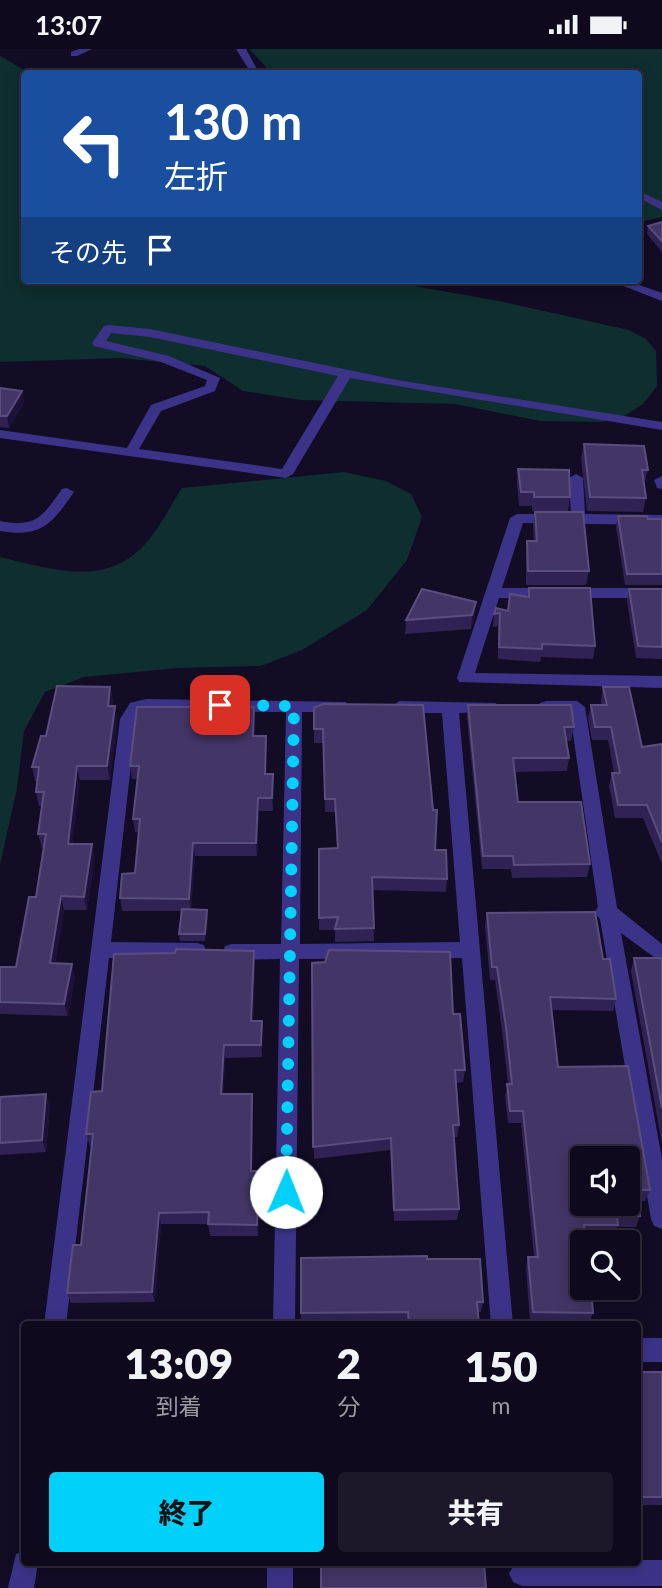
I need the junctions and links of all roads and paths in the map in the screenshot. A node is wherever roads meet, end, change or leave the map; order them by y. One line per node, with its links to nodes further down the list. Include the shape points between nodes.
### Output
1 (87, 49): 3 (street)
2 (241, 49): 4 (street)
3 (74, 54)
4 (253, 70)
5 (642, 196): 6 (street)
6 (662, 207)
7 (625, 284): 8 (street)
8 (662, 297)
9 (345, 375): 10 (street); 12 (street, via 286,474); 12 (street, via 150,333 108,329 98,343 165,359 214,379 210,389 156,408)
10 (662, 426)
11 (0, 434): 12 (street)
12 (131, 452)
13 (576, 478): 15 (street)
14 (67, 492): 17 (street, via 46,521 35,528 20,531)
15 (578, 519): 16 (street); 18 (street, via 517,518)
16 (662, 520)
17 (0, 526)
18 (493, 593): 19 (street); 20 (street, via 465,678)
19 (662, 593)
20 (662, 682)
21 (294, 706): 22 (street); 27 (street, via 136,707 128,719); 29 (street)
22 (359, 706)
23 (385, 706): 24 (street)
24 (450, 707): 25 (street, via 577,707); 28 (street, via 475,915)
25 (608, 912): 26 (street); 30 (street); 31 (street)
26 (580, 913)
27 (102, 950): 29 (street); 32 (street)
28 (471, 950): 29 (street); 34 (street)
29 (289, 953): 33 (street)
30 (662, 955)
31 (662, 1219)
32 (56, 1321)
33 (284, 1321)
34 (502, 1321)
35 (641, 1350): 36 (street)
36 (662, 1350)
37 (25, 1566): 41 (street)
38 (280, 1566): 42 (street)
39 (662, 1573): 40 (street)
40 (522, 1575)
41 (22, 1588)
42 (280, 1588)

